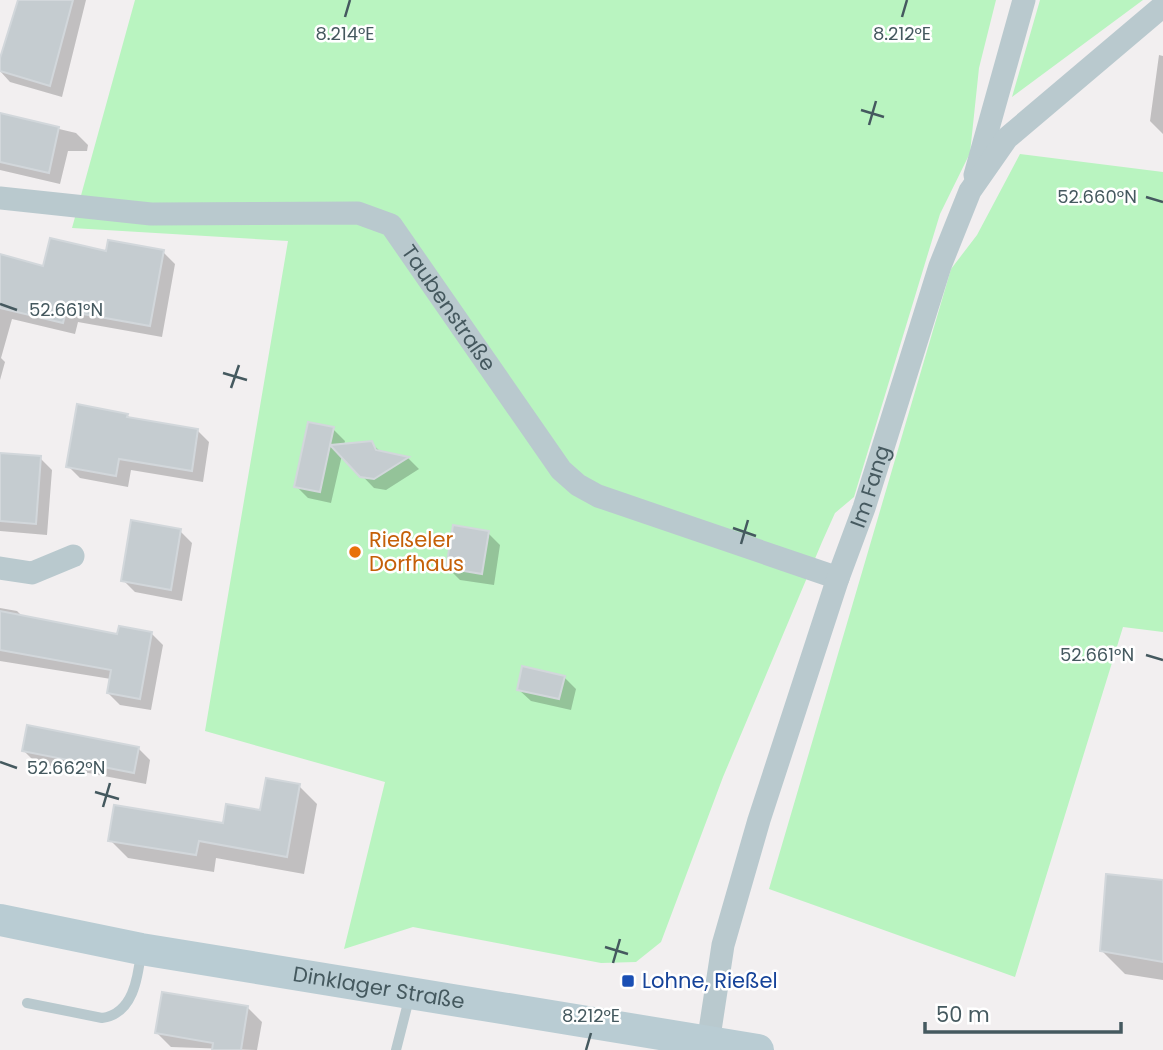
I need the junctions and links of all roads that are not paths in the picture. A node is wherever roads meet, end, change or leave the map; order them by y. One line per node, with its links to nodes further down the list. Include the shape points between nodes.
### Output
1 (1024, 0): 3 (street)
2 (1163, 6): 3 (street, Im Fang, via 1007,138)
3 (970, 191): 7 (street, Im Fang, via 940,266)
4 (0, 198): 7 (street, Taubenstraße, via 151,214 358,213 391,225 561,470 578,485 598,496)
5 (73, 556): 6 (street, via 32,573)
6 (0, 568)
7 (838, 578): 12 (street, Im Fang, via 723,945)
8 (0, 920): 9 (main road, Dinklager Straße)
9 (141, 949): 10 (main road, Dinklager Straße); 11 (lane, via 131,995 114,1017)
10 (411, 993): 12 (main road, Dinklager Straße); 13 (lane)
11 (27, 1003)
12 (707, 1046): 14 (main road, Dinklager Straße)
13 (396, 1050)
14 (758, 1050)

